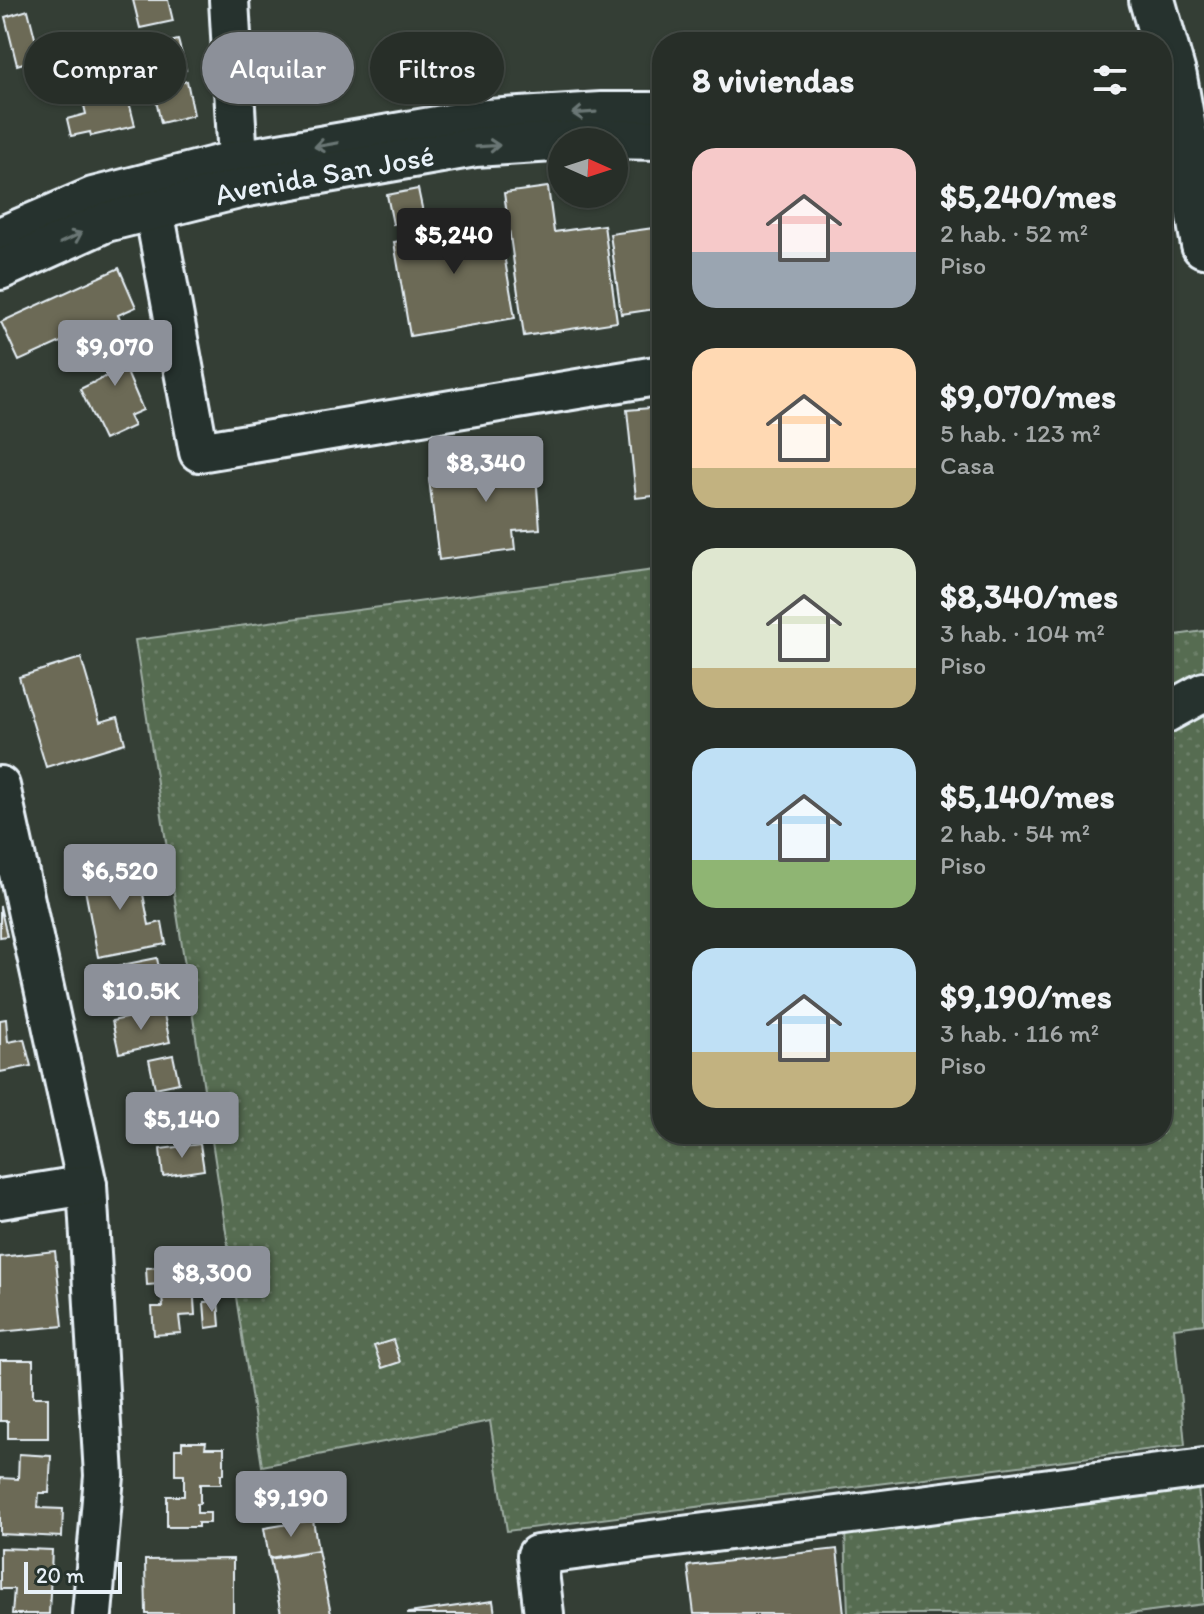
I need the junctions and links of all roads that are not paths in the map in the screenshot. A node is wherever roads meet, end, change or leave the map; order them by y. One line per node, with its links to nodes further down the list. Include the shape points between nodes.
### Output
1 (229, 0): 7 (street)
2 (1152, 0): 3 (street)
3 (1158, 32)
4 (1172, 106): 10 (street)
5 (652, 112): 7 (street, Avenida San José, one-way to 7, via 472,120)
6 (652, 140): 8 (street, Avenida San José, one-way to 6, via 247,187 475,147)
7 (238, 160): 8 (street, Avenida San José)
8 (152, 196): 9 (street, Avenida San José, via 93,197); 11 (street, Avenida San José, one-way to 8); 12 (street, via 199,452)
9 (0, 237)
10 (1204, 245)
11 (0, 270)
12 (652, 377)
13 (1204, 692): 14 (street)
14 (1172, 710)
15 (0, 786): 16 (street)
16 (87, 1185): 17 (street); 19 (street, via 104,1476)
17 (0, 1199)
18 (1204, 1468): 20 (street, via 537,1555)
19 (92, 1614)
20 (544, 1614)

